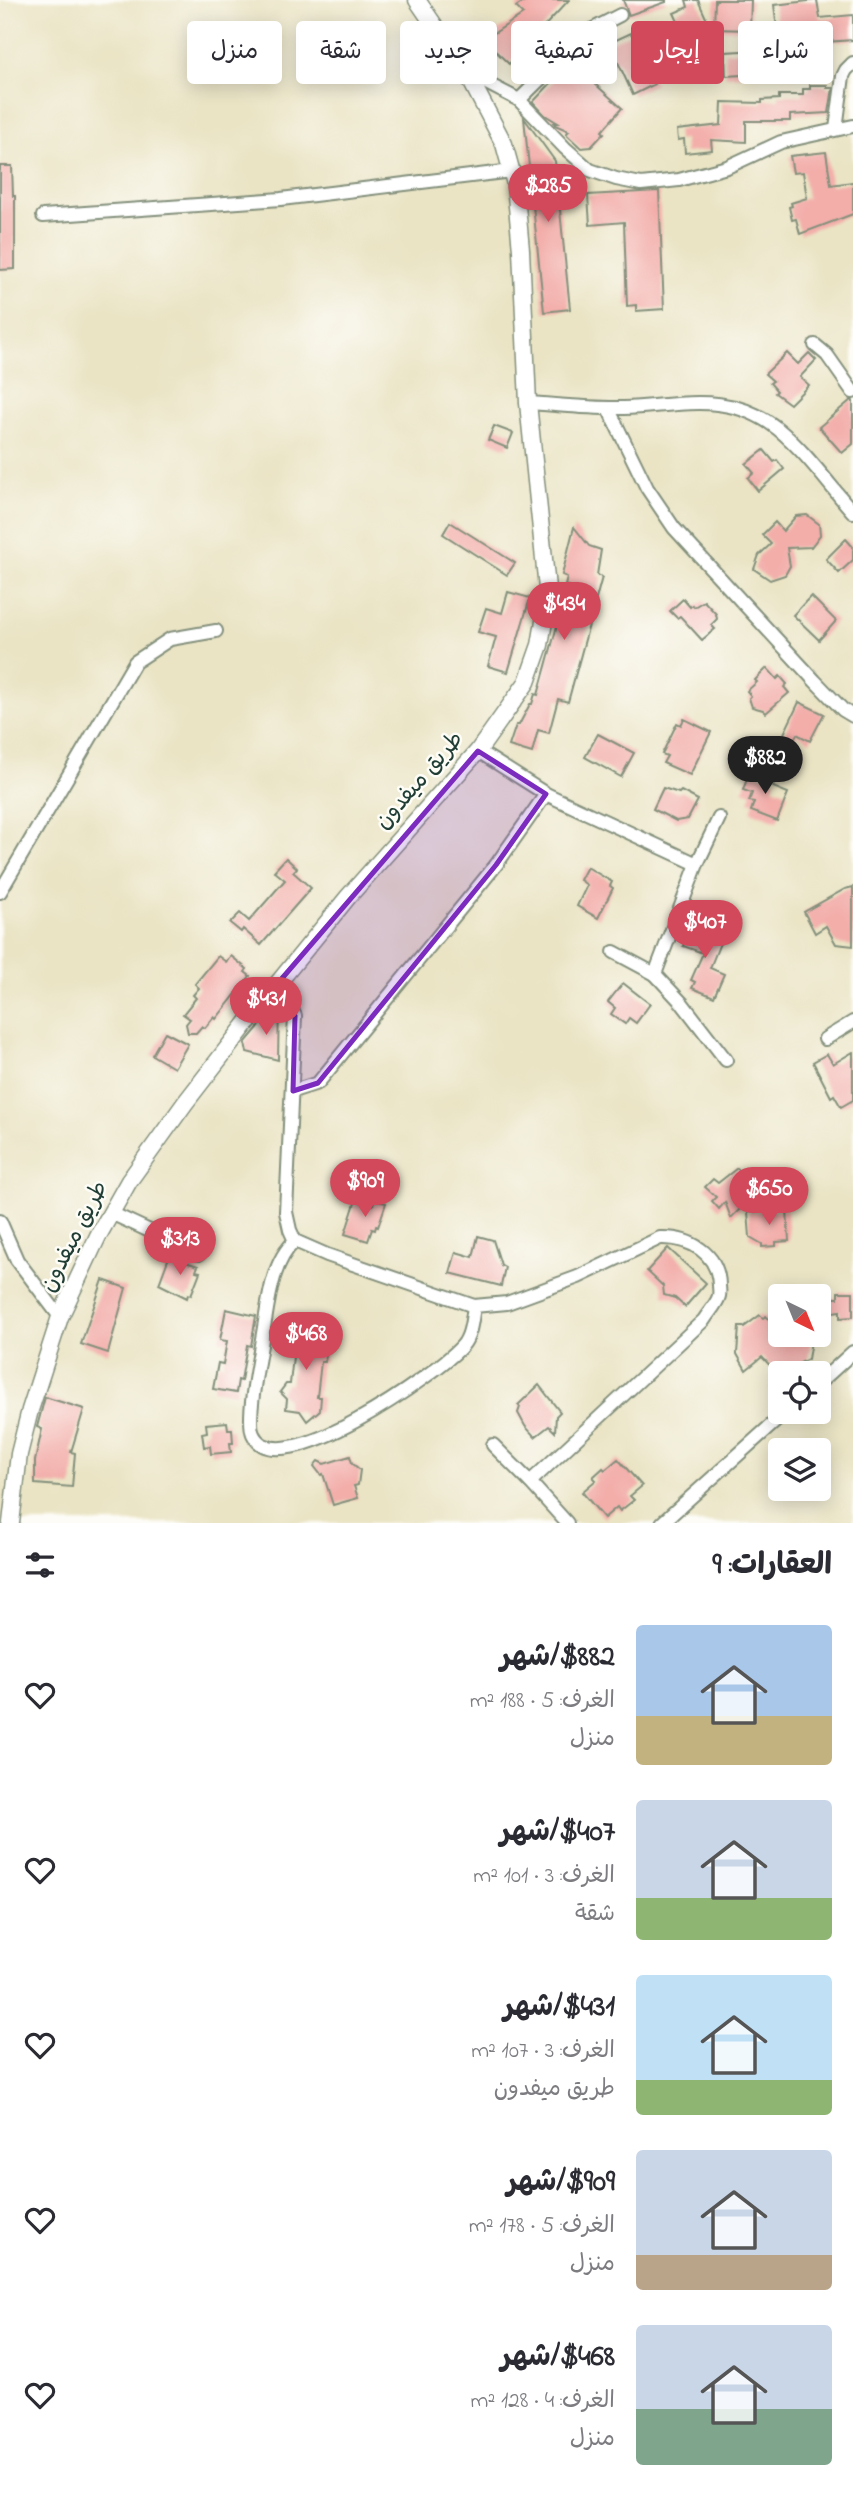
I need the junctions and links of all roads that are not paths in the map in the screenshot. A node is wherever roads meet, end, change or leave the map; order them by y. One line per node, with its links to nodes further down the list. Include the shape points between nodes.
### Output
1 (417, 0): 3 (main road, طريق ميفدون)
2 (620, 15): 7 (street, via 589,31)
3 (431, 21)
4 (853, 64): 9 (street, via 844,76)
5 (473, 84): 10 (main road, طريق ميفدون, via 504,144)
6 (488, 84): 7 (street)
7 (519, 100): 9 (street, via 590,170 641,184 727,167 781,142)
8 (853, 126): 9 (street)
9 (836, 129)
10 (512, 171): 11 (street, via 281,199); 14 (main road, طريق ميفدون, via 521,250)
11 (43, 216)
12 (815, 345): 13 (street)
13 (853, 392)
14 (528, 403): 15 (street); 19 (main road, طريق ميفدون, via 548,598 545,622 527,682)
15 (608, 408): 16 (street, via 679,402 744,409 778,429); 18 (street, via 647,488 674,528)
16 (853, 512)
17 (216, 631): 23 (street, via 170,639 135,662)
18 (853, 716)
19 (478, 751): 20 (street); 26 (main road, طريق ميفدون)
20 (546, 794): 22 (street); 30 (street, via 496,865 318,1083)
21 (719, 818): 22 (street)
22 (697, 864): 25 (street)
23 (0, 892)
24 (614, 952): 25 (street)
25 (655, 974): 29 (street)
26 (278, 983): 30 (street, via 295,1016); 31 (main road, طريق ميفدون, via 185,1103)
27 (853, 1022): 28 (street)
28 (825, 1039)
29 (726, 1060)
30 (293, 1091): 33 (street, via 286,1212)
31 (111, 1213): 34 (street); 36 (main road, طريق ميفدون)
32 (0, 1221): 36 (street, via 17,1260)
33 (295, 1241): 35 (street); 35 (street, via 281,1258 254,1387 251,1431 264,1446 293,1448 316,1441 435,1370 465,1344)
34 (199, 1254)
35 (474, 1306): 41 (street, via 507,1303 578,1278 660,1238 693,1243 719,1273 719,1296 704,1320)
36 (60, 1317): 42 (main road, طريق ميفدون, via 19,1454)
37 (853, 1352): 38 (street)
38 (831, 1372)
39 (773, 1424): 44 (street)
40 (493, 1445): 41 (street)
41 (530, 1482): 43 (street)
42 (11, 1523)
43 (567, 1523)
44 (662, 1523)

